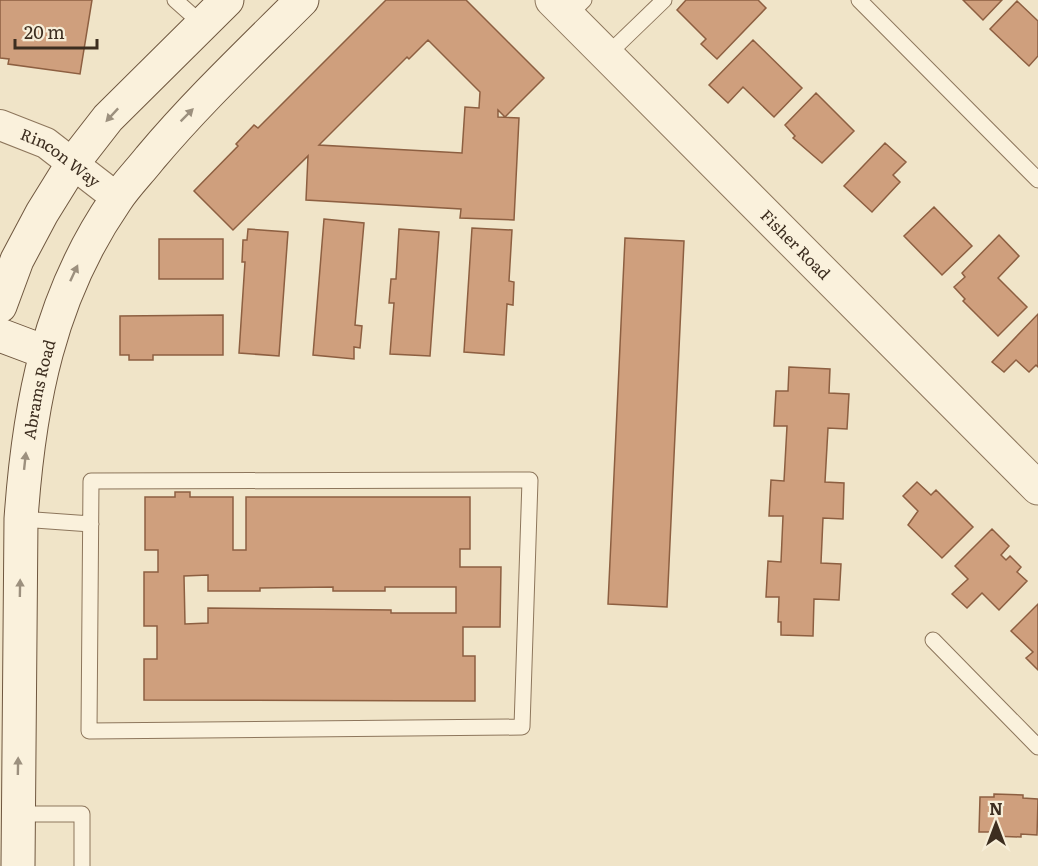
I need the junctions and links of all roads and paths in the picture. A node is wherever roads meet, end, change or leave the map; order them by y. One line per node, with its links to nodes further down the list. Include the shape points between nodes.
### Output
1 (175, 0): 7 (lane)
2 (227, 0): 7 (main road)
3 (302, 0): 12 (main road, Abrams Road, one-way to 3, via 180,123)
4 (664, 0): 8 (lane)
5 (859, 0): 11 (lane)
6 (568, 5): 8 (main road, Fisher Road)
7 (202, 24): 10 (main road, one-way to 10, via 108,118)
8 (607, 55): 16 (main road, Fisher Road)
9 (0, 125): 10 (street, Rincon Way, via 46,143)
10 (74, 163): 12 (street, Rincon Way); 13 (main road, via 17,260)
11 (1038, 180)
12 (117, 198): 15 (main road, Abrams Road, one-way to 12, via 73,275)
13 (0, 306)
14 (0, 335): 15 (main road)
15 (45, 352): 17 (main road, Abrams Road, one-way to 15)
16 (1038, 488)
17 (10, 519): 18 (lane); 21 (main road, Abrams Road, one-way to 17)
18 (91, 524): 18 (lane, via 92,481 530,480 522,727 89,731)
19 (933, 640): 20 (lane)
20 (1038, 747)
21 (18, 814): 22 (main road, Abrams Road); 23 (lane, via 82,814)
22 (18, 866)
23 (82, 866)

